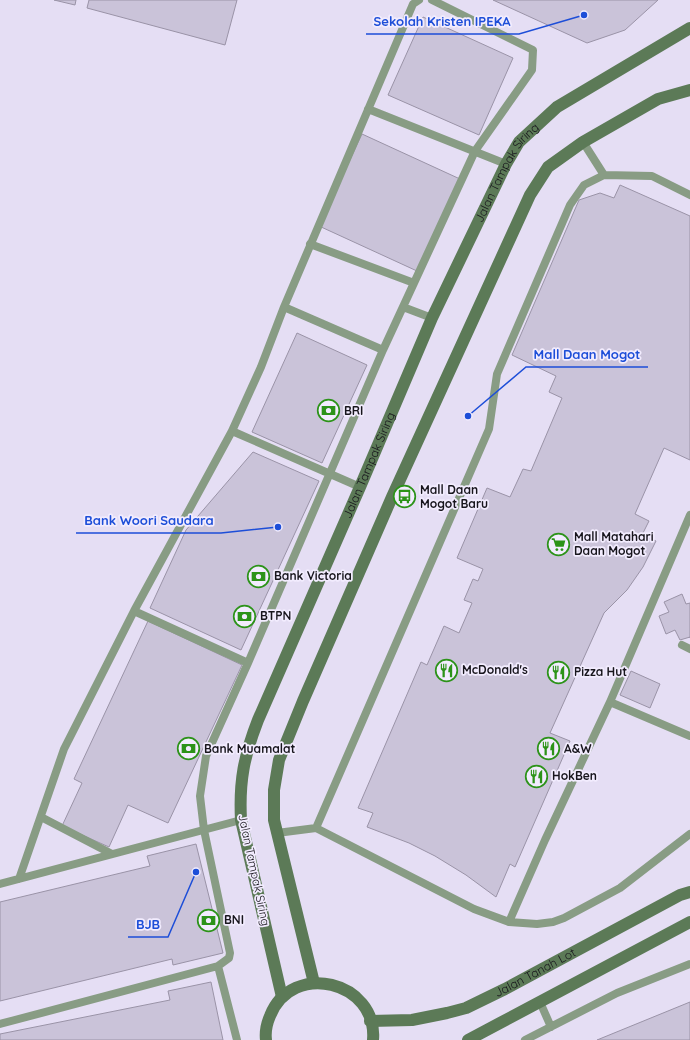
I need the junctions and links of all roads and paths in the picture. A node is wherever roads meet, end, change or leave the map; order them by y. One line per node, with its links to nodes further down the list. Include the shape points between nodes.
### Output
1 (419, 0): 5 (lane, via 413,4)
2 (432, 0): 7 (lane, via 533,50 532,70)
3 (690, 28): 8 (main road, Jalan Tampak Siring, via 557,107 519,142)
4 (690, 90): 6 (main road, via 658,100)
5 (368, 109): 7 (lane); 11 (lane)
6 (583, 142): 9 (lane); 31 (main road, via 548,167 530,195 392,497 279,760 274,790)
7 (475, 151): 8 (lane); 12 (lane)
8 (506, 164): 15 (main road, Jalan Tampak Siring)
9 (604, 175): 10 (lane, via 652,176); 29 (lane, via 584,185 570,205 497,374 490,429)
10 (690, 195)
11 (310, 244): 12 (lane); 13 (lane)
12 (414, 283): 14 (lane)
13 (284, 307): 16 (lane); 17 (lane)
14 (403, 307): 15 (lane); 16 (lane)
15 (432, 318): 19 (main road, Jalan Tampak Siring)
16 (383, 350): 18 (lane)
17 (232, 431): 18 (lane); 21 (lane)
18 (330, 474): 19 (lane); 24 (lane)
19 (360, 487): 28 (main road, Jalan Tampak Siring, via 251,737 241,783)
20 (690, 516): 25 (lane)
21 (134, 611): 24 (lane); 27 (lane, via 64,749)
22 (682, 645): 23 (lane)
23 (690, 649)
24 (248, 662): 30 (lane, via 206,756 200,796)
25 (610, 702): 26 (lane); 37 (lane)
26 (690, 736)
27 (41, 817): 33 (lane); 34 (lane)
28 (242, 820): 30 (lane); 42 (main road, Jalan Tampak Siring)
29 (316, 828): 31 (lane); 37 (lane, via 474,909)
30 (204, 830): 33 (lane); 40 (lane, via 230,953 229,958)
31 (276, 833): 41 (main road)
32 (690, 834): 37 (lane, via 620,888 564,918 537,924)
33 (112, 854): 34 (lane)
34 (20, 879): 35 (lane)
35 (0, 884)
36 (690, 892): 44 (main road, Jalan Tanah Lot, via 466,1008 412,1020)
37 (509, 922)
38 (690, 922): 43 (main road)
39 (690, 964): 46 (lane, via 617,993)
40 (218, 966): 45 (lane); 47 (lane)
41 (314, 983): 42 (main road, via 302,985); 44 (main road, via 329,983 344,988 357,998)
42 (282, 997): 48 (main road, via 267,1023)
43 (540, 1002): 46 (lane); 50 (main road)
44 (370, 1021): 49 (main road)
45 (0, 1024)
46 (551, 1027): 51 (lane)
47 (237, 1040)
48 (266, 1040)
49 (373, 1040)
50 (468, 1040)
51 (525, 1040)

